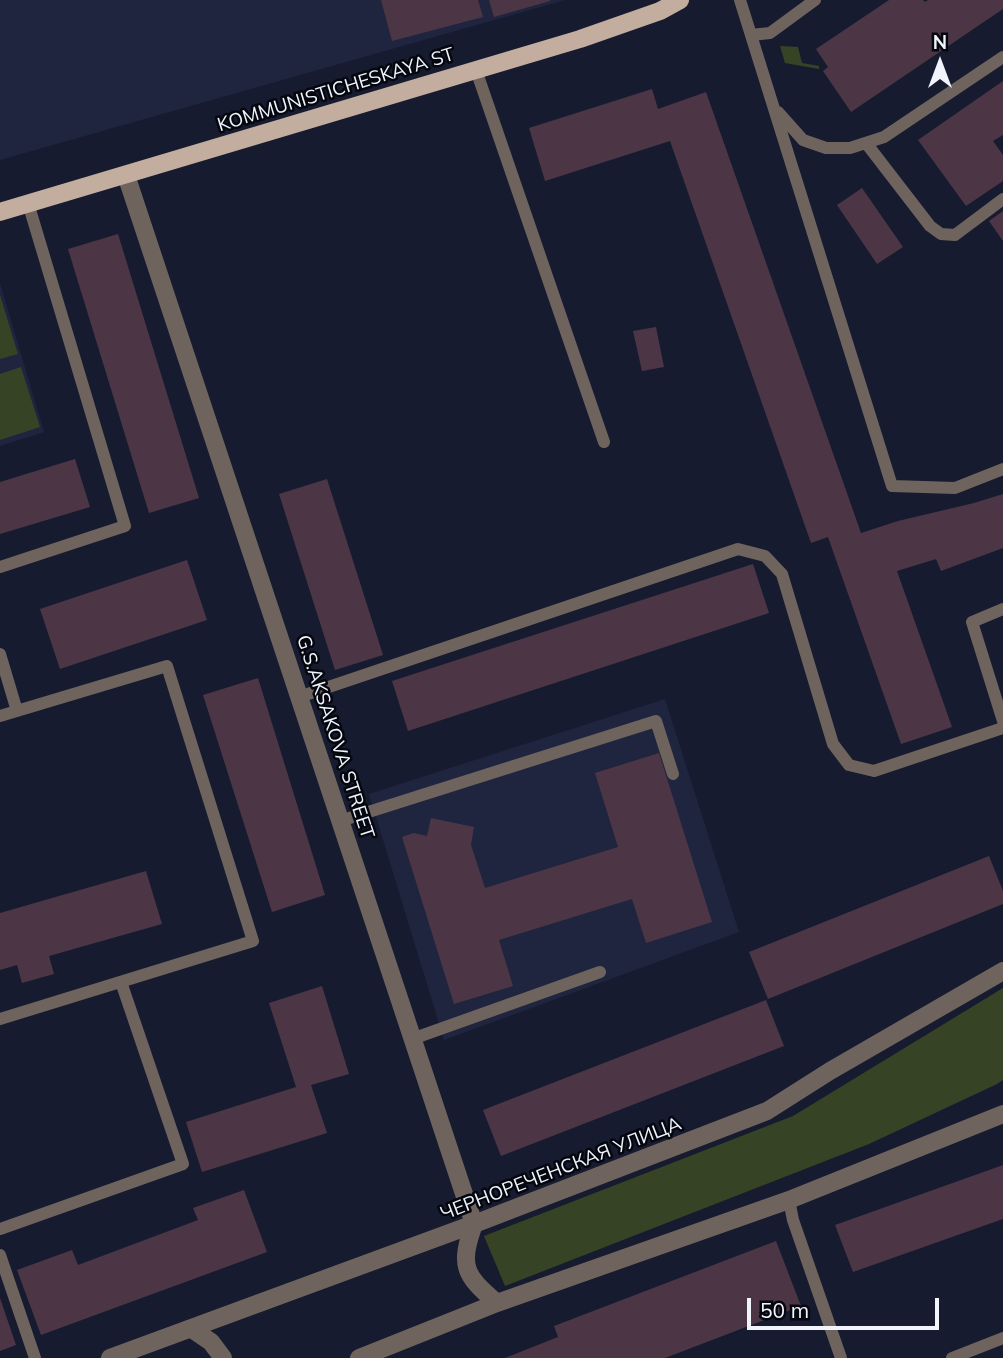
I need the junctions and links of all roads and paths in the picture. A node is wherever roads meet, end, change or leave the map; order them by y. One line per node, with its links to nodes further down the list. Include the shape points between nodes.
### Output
1 (680, 0): 6 (main road, KOMMUNISTICHESKAYA ST, via 580,39)
2 (740, 0): 4 (lane)
3 (815, 0): 4 (lane, via 770,33)
4 (751, 35): 7 (lane)
5 (1003, 57): 8 (lane, via 884,137)
6 (476, 70): 9 (main road, KOMMUNISTICHESKAYA ST); 13 (lane)
7 (774, 107): 8 (lane, via 803,140 826,148); 14 (lane, via 892,486 955,488)
8 (866, 143): 10 (lane, via 941,234 955,235)
9 (126, 175): 11 (main road, KOMMUNISTICHESKAYA ST); 18 (street, G.S.AKSAKOVA STREET)
10 (1003, 199)
11 (28, 204): 12 (main road, KOMMUNISTICHESKAYA ST); 15 (lane, via 125,526)
12 (0, 212)
13 (604, 442)
14 (1003, 469)
15 (0, 567)
16 (1003, 609): 21 (lane, via 972,622)
17 (0, 654): 19 (lane)
18 (299, 697): 22 (lane, via 738,549 765,556 782,574 833,744 849,765 874,771); 24 (street, G.S.AKSAKOVA STREET)
19 (17, 711): 20 (lane); 27 (lane, via 167,666 253,941)
20 (0, 716)
21 (1003, 721)
22 (1003, 728)
23 (673, 774): 24 (lane, via 656,721)
24 (341, 821): 29 (street, G.S.AKSAKOVA STREET)
25 (1003, 971): 32 (street, ЧЕРНОРЕЧЕНСКАЯ УЛИЦА, via 767,1111)
26 (600, 972): 29 (lane)
27 (121, 982): 28 (lane); 33 (lane, via 183,1164)
28 (0, 1019)
29 (412, 1039): 32 (street, G.S.AKSAKOVA STREET)
30 (1003, 1114): 31 (street)
31 (789, 1200): 35 (street); 42 (lane)
32 (474, 1224): 35 (street, via 466,1247 466,1269); 36 (street, ЧЕРНОРЕЧЕНСКАЯ УЛИЦА)
33 (0, 1229)
34 (0, 1255): 38 (lane)
35 (497, 1303): 41 (street)
36 (192, 1329): 39 (street, ЧЕРНОРЕЧЕНСКАЯ УЛИЦА); 40 (street)
37 (1003, 1338): 43 (lane)
38 (35, 1358)
39 (110, 1358)
40 (223, 1358)
41 (359, 1358)
42 (841, 1358)
43 (952, 1358)

